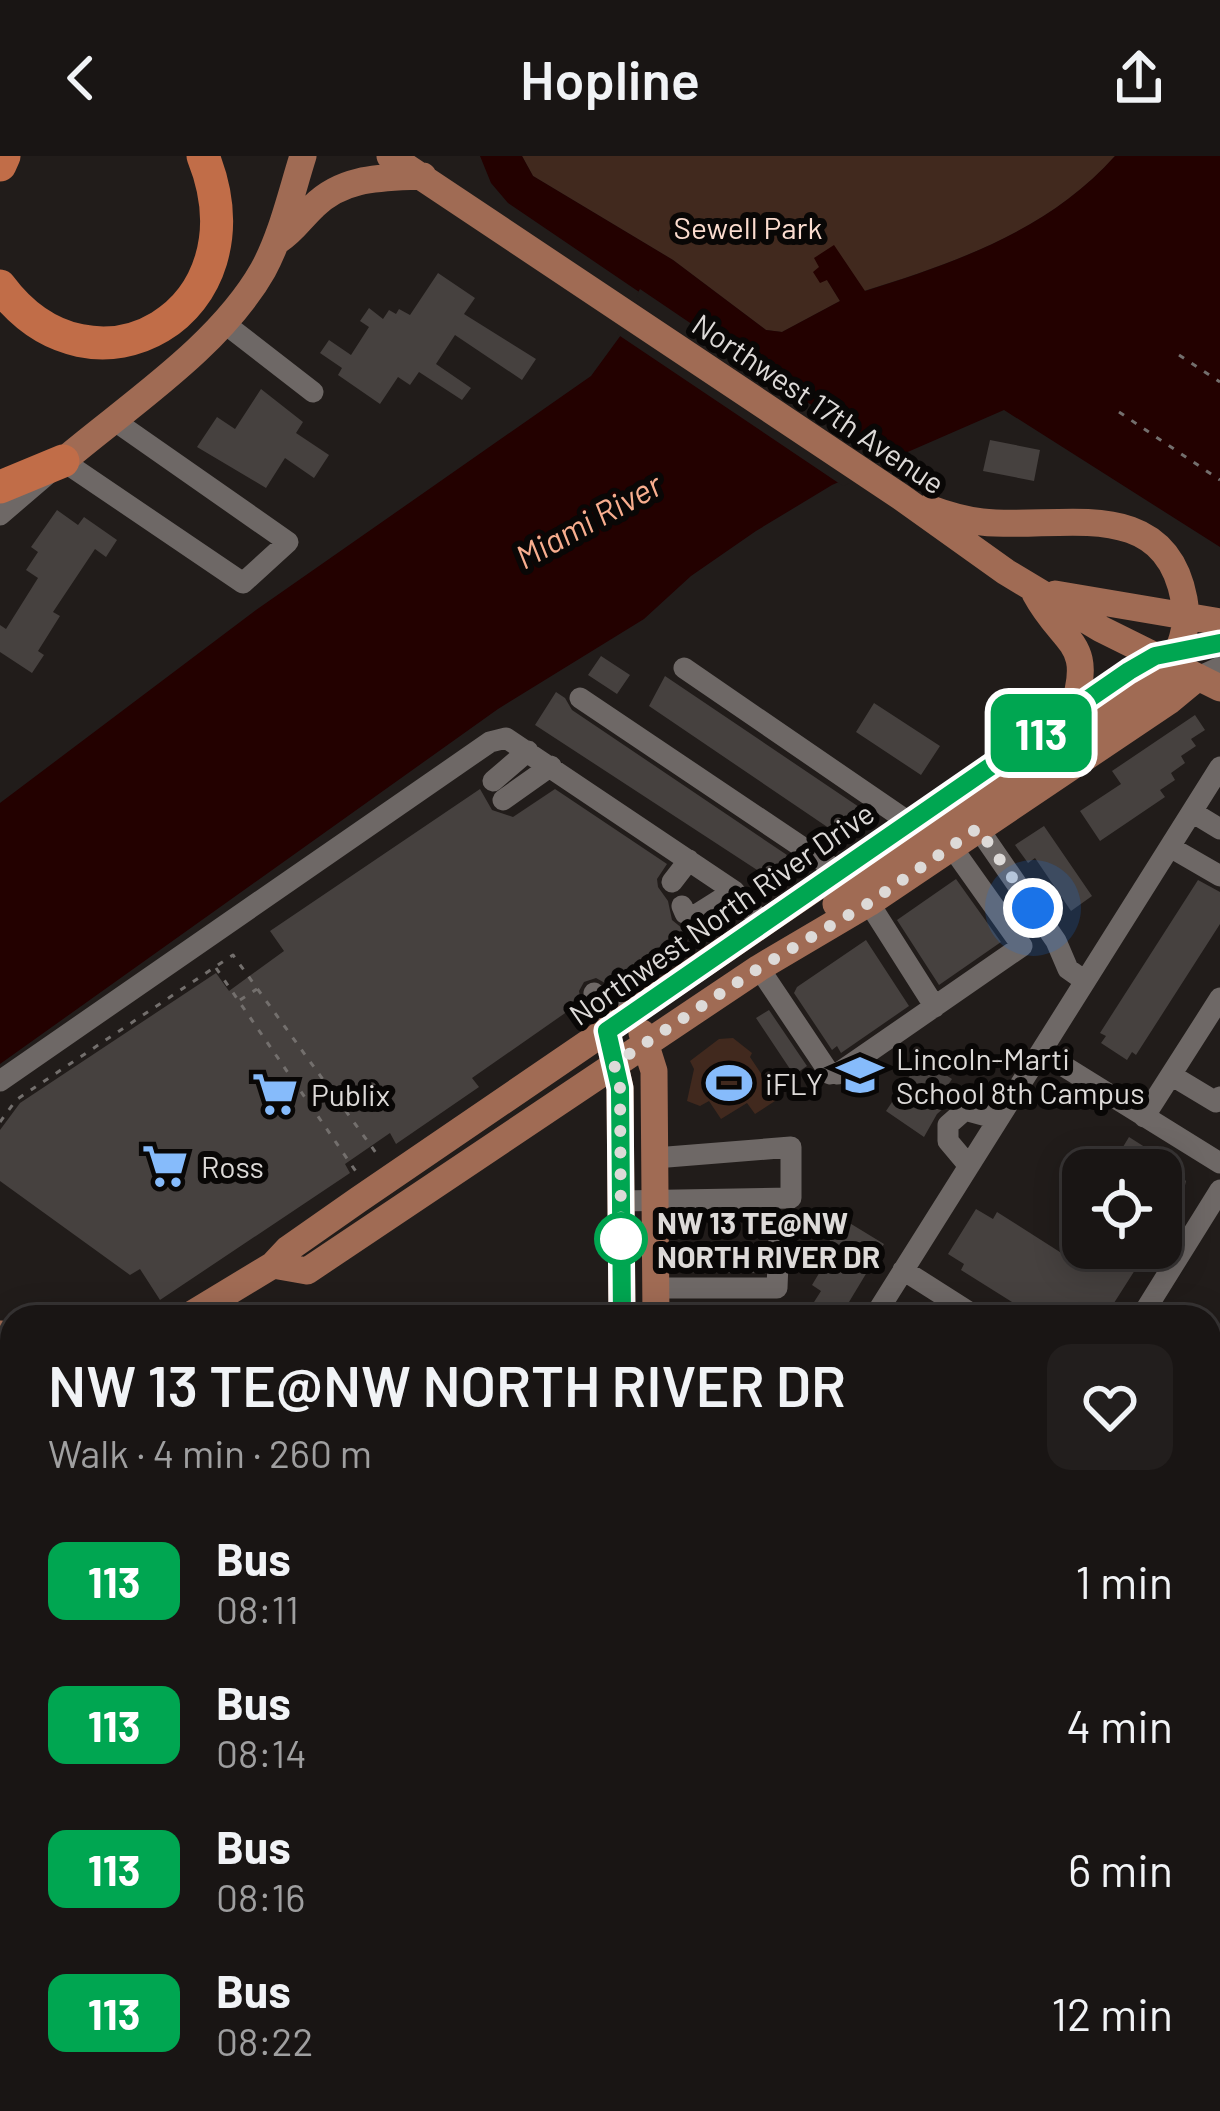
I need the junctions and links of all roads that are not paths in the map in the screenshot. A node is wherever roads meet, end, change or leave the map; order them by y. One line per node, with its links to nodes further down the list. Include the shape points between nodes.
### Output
1 (4, 156): 5 (highway)
2 (203, 156): 8 (highway, via 217,194 218,243 200,291 166,323 121,341 70,338 32,320)
3 (303, 156): 7 (main road)
4 (390, 156): 6 (main road, Northwest 17th Avenue)
5 (0, 165)
6 (423, 176): 7 (main road, via 343,186); 14 (main road, Northwest 17th Avenue)
7 (276, 242): 9 (main road)
8 (0, 286)
9 (224, 322): 10 (street); 11 (main road)
10 (314, 392)
11 (112, 419): 12 (main road); 12 (street, via 288,542 243,583)
12 (63, 461): 13 (highway); 15 (street)
13 (0, 488)
14 (901, 497): 16 (main road, Northwest 17th Avenue); 41 (main road, via 982,522 1116,524 1141,535 1180,584 1181,642 1168,669 1141,693 831,908)
15 (0, 515)
16 (1034, 590): 17 (main road); 19 (main road, Northwest 17th Avenue); 23 (main road, via 1080,653)
17 (1220, 622)
18 (1220, 643): 19 (street, Northwest North River Drive)
19 (1155, 656): 21 (main road, Northwest 17th Avenue); 23 (main road, Northwest North River Drive)
20 (684, 668): 28 (street)
21 (1213, 677): 29 (main road, Northwest North River Drive)
22 (580, 698): 34 (street)
23 (1072, 712): 28 (main road, Northwest North River Drive)
24 (528, 751): 25 (street); 25 (street, via 498,791); 53 (street, via 506,738 490,742)
25 (550, 766): 33 (street)
26 (1220, 767): 27 (street)
27 (1192, 812): 30 (street); 32 (street)
28 (910, 823): 34 (main road, Northwest North River Drive)
29 (978, 828): 31 (main road, Northwest North River Drive); 42 (street, via 1068,969)
30 (1220, 829)
31 (951, 846): 38 (main road, Northwest North River Drive); 46 (street, via 1022,946)
32 (1170, 847): 35 (street); 42 (street)
33 (689, 860): 36 (street); 37 (street)
34 (839, 872): 40 (main road, Northwest North River Drive)
35 (1220, 876)
36 (672, 882)
37 (734, 890): 39 (street, via 696,915); 40 (street)
38 (869, 903): 41 (main road, Northwest North River Drive); 46 (street)
39 (682, 906)
40 (763, 924): 47 (main road, Northwest North River Drive)
41 (759, 968): 46 (street, via 833,1074); 49 (main road, Northwest North River Drive)
42 (1085, 981): 50 (street)
43 (620, 985): 47 (street)
44 (594, 993): 48 (street)
45 (1220, 998): 52 (street)
46 (935, 1006)
47 (633, 1013): 48 (main road, Northwest North River Drive); 49 (main road)
48 (607, 1031): 51 (main road); 64 (main road, Northwest North River Drive)
49 (646, 1045): 51 (main road, Northwest North River Drive); 57 (main road)
50 (1040, 1052): 55 (street); 56 (street)
51 (614, 1064): 62 (main road); 64 (main road, Northwest North River Drive, via 307,1271)
52 (1171, 1075): 54 (street, via 1216,1102); 55 (street)
53 (0, 1081)
54 (1220, 1096)
55 (1144, 1117): 58 (street)
56 (998, 1119): 59 (street); 59 (street, via 965,1110 948,1125 948,1141)
57 (655, 1158): 61 (main road); 61 (street, via 791,1148 791,1198)
58 (1220, 1163)
59 (969, 1166): 65 (street)
60 (1220, 1190): 72 (street)
61 (655, 1200): 62 (street); 66 (main road)
62 (621, 1201): 68 (main road)
63 (779, 1238): 66 (street, via 777,1288)
64 (273, 1265): 67 (main road, Northwest North River Drive)
65 (904, 1270): 70 (street); 71 (street)
66 (656, 1288): 69 (main road)
67 (208, 1305)
68 (622, 1305)
69 (656, 1305)
70 (882, 1305)
71 (958, 1305)
72 (1148, 1305)

